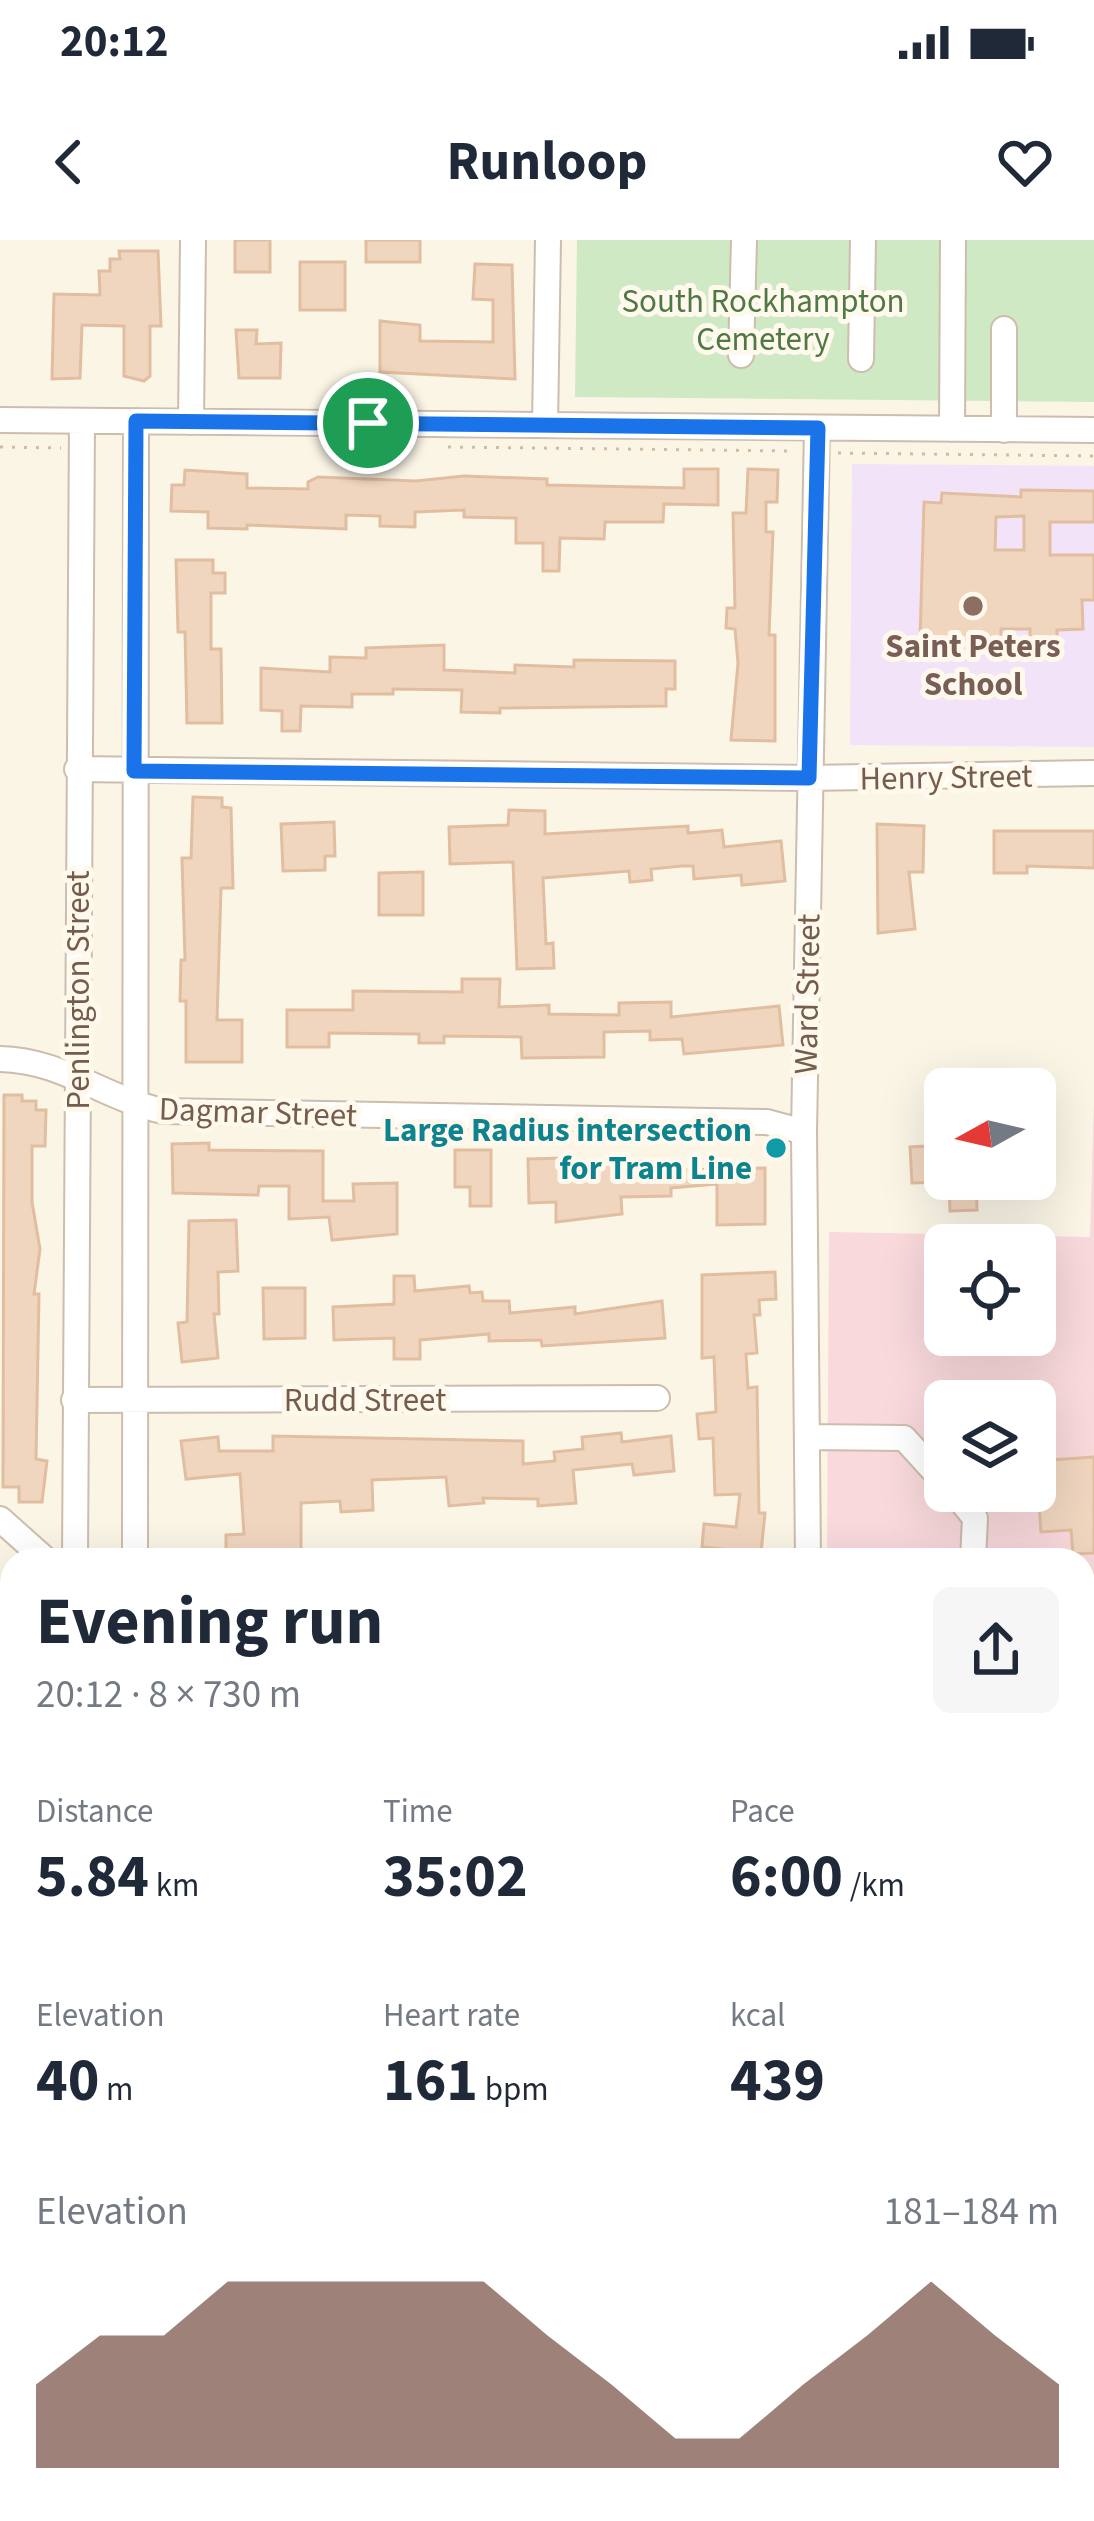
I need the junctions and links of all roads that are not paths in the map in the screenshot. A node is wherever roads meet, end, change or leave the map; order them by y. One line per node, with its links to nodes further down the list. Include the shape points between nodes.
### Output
1 (193, 240): 12 (street)
2 (548, 240): 13 (street)
3 (744, 240): 7 (street)
4 (863, 240): 8 (street)
5 (953, 240): 14 (street)
6 (1004, 329): 15 (street)
7 (741, 355)
8 (861, 359)
9 (0, 420): 10 (street)
10 (82, 421): 11 (street); 18 (street, Penlington Street)
11 (136, 421): 12 (street); 19 (street, Penlington Street)
12 (191, 422): 13 (street)
13 (545, 425): 17 (street)
14 (952, 429): 15 (street); 17 (street)
15 (1004, 430): 16 (street)
16 (1094, 430)
17 (817, 440): 21 (street, Ward Street)
18 (77, 769): 19 (street, Henry Street); 23 (street, Penlington Street)
19 (134, 771): 21 (street, Henry Street); 24 (street, Penlington Street)
20 (1094, 773): 21 (street, Henry Street)
21 (809, 778): 25 (street, Ward Street)
22 (0, 1059): 23 (street, Dagmar Street, via 44,1061)
23 (76, 1079): 24 (street, Dagmar Street); 27 (street, Penlington Street)
24 (134, 1105): 25 (street, Dagmar Street, via 767,1122); 28 (street, Penlington Street)
25 (804, 1132): 29 (street, Ward Street)
26 (657, 1398): 28 (street, Rudd Street)
27 (74, 1400): 28 (street, Rudd Street); 34 (street, Penlington Street)
28 (136, 1400): 35 (street, Penlington Street)
29 (807, 1437): 30 (street, via 904,1438); 36 (street, Ward Street)
30 (924, 1460)
31 (970, 1512): 37 (street)
32 (0, 1519): 33 (street)
33 (33, 1548)
34 (75, 1548)
35 (135, 1548)
36 (808, 1548)
37 (974, 1548)

